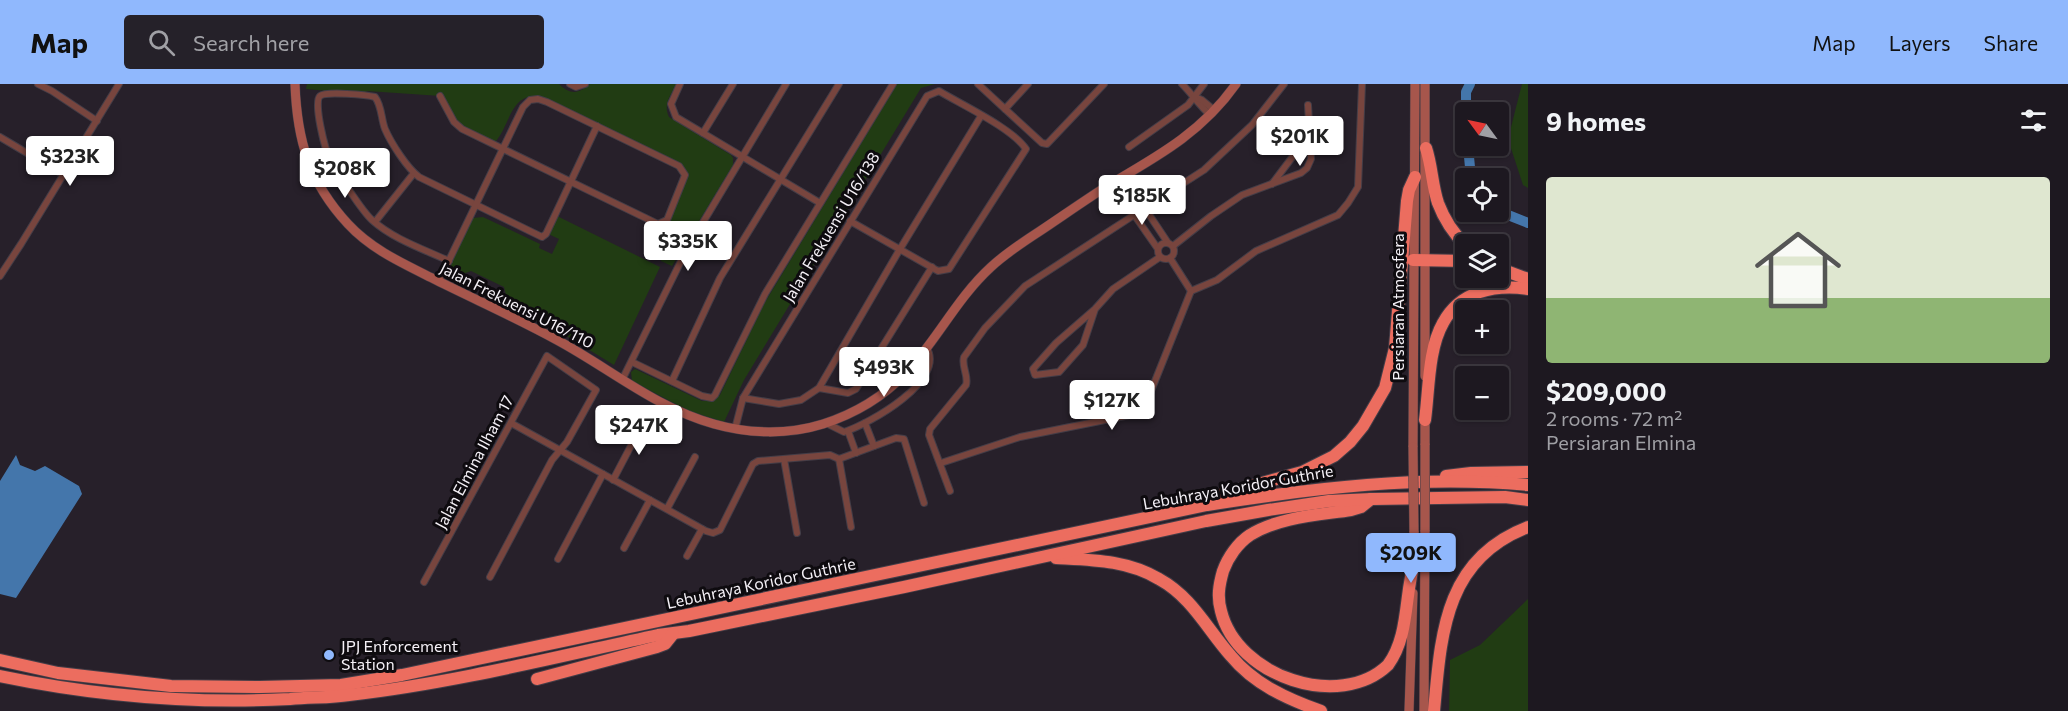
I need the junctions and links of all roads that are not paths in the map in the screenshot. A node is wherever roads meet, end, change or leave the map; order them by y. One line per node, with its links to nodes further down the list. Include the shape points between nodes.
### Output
1 (38, 84): 23 (street)
2 (57, 84): 23 (street)
3 (119, 84): 31 (street)
4 (295, 84): 67 (main road, Jalan Frekuensi U16/110, via 296,116 309,166 330,203 373,246)
5 (570, 84): 6 (street)
6 (585, 84)
7 (680, 84): 33 (street, via 671,108 676,117)
8 (733, 84): 33 (street)
9 (786, 84): 39 (street)
10 (839, 84): 44 (street)
11 (893, 84): 48 (street)
12 (978, 84): 28 (street)
13 (1028, 84): 28 (street)
14 (1104, 84): 25 (street)
15 (1110, 84): 25 (street)
16 (1182, 84): 26 (street)
17 (1204, 84): 26 (street)
18 (1236, 84): 29 (main road, Jalan Frekuensi U16/110)
19 (1284, 84): 50 (street, via 1252,125 1204,170)
20 (1362, 84): 69 (street, via 1358,187 1348,203 1338,215 1256,251 1217,280)
21 (1415, 84): 43 (main road, Persiaran Atmosfera)
22 (1425, 84): 37 (main road, Persiaran Atmosfera)
23 (52, 91): 31 (street)
24 (440, 96): 38 (street, via 458,126)
25 (1092, 96): 28 (street, via 1050,143 1042,143)
26 (1195, 97): 29 (street, via 1198,104); 36 (street)
27 (1308, 105): 34 (street)
28 (1005, 109)
29 (1212, 112): 42 (main road, Jalan Frekuensi U16/110, via 1176,144)
30 (981, 116): 52 (street, Jalan Frekuensi U16/138, via 939,91 927,96); 56 (street); 63 (street, via 1026,149 950,269 938,271)
31 (97, 121): 41 (street)
32 (597, 126): 38 (street, via 541,100 530,100); 45 (street); 45 (street, via 682,169 684,180 667,220 658,224)
33 (703, 133): 39 (street)
34 (1309, 135): 47 (street); 47 (street, via 1311,159 1307,168)
35 (0, 137): 41 (street)
36 (1129, 147)
37 (1426, 148): 54 (highway, via 1438,202); 60 (main road, Persiaran Atmosfera)
38 (503, 150): 45 (street); 49 (street)
39 (741, 157): 44 (street); 72 (street, via 682,258)
40 (414, 173): 49 (street); 53 (street); 53 (street, via 387,132 375,98 320,96 317,105 329,157)
41 (64, 175): 65 (street)
42 (1124, 177): 46 (main road, Jalan Frekuensi U16/110); 50 (street)
43 (1415, 177): 60 (main road, Persiaran Atmosfera); 105 (highway, via 1407,201 1391,369 1375,408 1350,442 1334,456 1302,472)
44 (780, 180): 48 (street); 74 (street, via 720,278)
45 (571, 182): 49 (street, via 544,236)
46 (1112, 183): 51 (street); 71 (main road, Jalan Frekuensi U16/110, via 996,262 969,289)
47 (1272, 185): 55 (street, via 1242,195)
48 (820, 203): 74 (street, via 762,300 715,395 702,396)
49 (476, 206): 61 (street)
50 (1145, 208): 55 (street)
51 (1134, 215): 57 (street); 90 (street, via 1025,286 985,328 964,357 966,386 930,429)
52 (850, 221): 56 (street); 76 (street, Jalan Frekuensi U16/138)
53 (375, 222): 61 (street, via 391,234)
54 (1456, 234)
55 (1171, 244): 57 (street, via 1161,244); 59 (street, via 1174,251)
56 (900, 249): 63 (street); 75 (street)
57 (1158, 249): 58 (street)
58 (1160, 256): 59 (street); 70 (street, via 1113,289)
59 (1170, 258): 69 (street)
60 (1419, 260): 62 (highway); 77 (main road, Persiaran Atmosfera); 111 (main road, Persiaran Atmosfera, bridge, via 1413,447)
61 (449, 261): 67 (street)
62 (1455, 261)
63 (932, 267): 75 (street, via 856,389 848,393)
64 (1509, 271): 66 (highway)
65 (0, 276)
66 (1528, 279)
67 (439, 281): 73 (main road, Jalan Frekuensi U16/110, via 558,340)
68 (1528, 289): 77 (highway, via 1489,288 1458,305 1443,323 1435,345)
69 (1191, 291): 90 (street, via 1141,409 1130,415 1020,437)
70 (1095, 309): 70 (street, via 1083,345 1059,372 1035,375 1033,369 1056,343)
71 (926, 347): 80 (main road, Jalan Frekuensi U16/110, via 906,373 886,390); 81 (street, via 931,357 926,375 892,407)
72 (632, 362): 73 (street); 74 (street)
73 (622, 380): 82 (main road, Jalan Frekuensi U16/110, via 686,414)
74 (672, 381)
75 (819, 388): 76 (street, via 801,400 779,404)
76 (743, 398): 82 (street, Jalan Frekuensi U16/138)
77 (1425, 420): 120 (main road, Persiaran Atmosfera, bridge)
78 (644, 421): 93 (street)
79 (511, 423): 85 (street); 85 (street, Jalan Elmina Ilham 17, via 547,356 596,390); 113 (street, Jalan Elmina Ilham 17)
80 (825, 423): 82 (main road, Jalan Frekuensi U16/110, via 783,432); 83 (street, via 840,432)
81 (865, 423): 83 (street); 84 (street)
82 (735, 429)
83 (848, 431): 86 (street)
84 (874, 446): 86 (street); 100 (street, via 904,439)
85 (560, 450): 92 (street); 112 (street)
86 (856, 453): 89 (street)
87 (694, 457): 101 (street)
88 (784, 459): 89 (street, via 830,455); 104 (street, via 753,464 720,530 713,533); 106 (street)
89 (839, 459): 102 (street)
90 (941, 463): 96 (street)
91 (1528, 472): 94 (highway, via 1471,473)
92 (603, 474): 93 (street); 110 (street)
93 (613, 480): 98 (street)
94 (1394, 483): 95 (highway, Lebuhraya Koridor Guthrie); 105 (highway, Lebuhraya Koridor Guthrie, via 1268,495)
95 (1528, 485)
96 (950, 492)
97 (1372, 499): 99 (highway, Lebuhraya Koridor Guthrie); 109 (highway, Lebuhraya Koridor Guthrie, via 1248,513); 111 (highway, via 1351,510 1264,528 1240,543 1225,566 1219,585 1221,612 1241,650 1266,673 1288,686 1314,694 1341,695 1359,689 1387,666 1397,650)
98 (650, 500): 101 (street); 107 (street)
99 (1528, 500)
100 (924, 503)
101 (667, 510): 104 (street)
102 (851, 527)
103 (1528, 527): 121 (highway, via 1479,559 1454,595 1440,642)
104 (702, 529): 108 (street)
105 (1090, 531): 115 (highway, Lebuhraya Koridor Guthrie, via 341,685 171,686 58,673)
106 (797, 533)
107 (624, 548)
108 (687, 556)
109 (1040, 557): 114 (highway, Lebuhraya Koridor Guthrie); 118 (highway, via 1105,561 1159,579 1196,609 1246,671 1269,688)
110 (558, 558)
111 (1415, 560): 119 (main road, Persiaran Atmosfera)
112 (490, 577)
113 (424, 582)
114 (673, 634): 116 (highway, Lebuhraya Koridor Guthrie, via 347,696 176,700 54,687); 117 (highway, via 657,647)
115 (0, 660)
116 (0, 676)
117 (537, 679)
118 (1320, 711)
119 (1409, 711)
120 (1424, 711)
121 (1434, 711)

